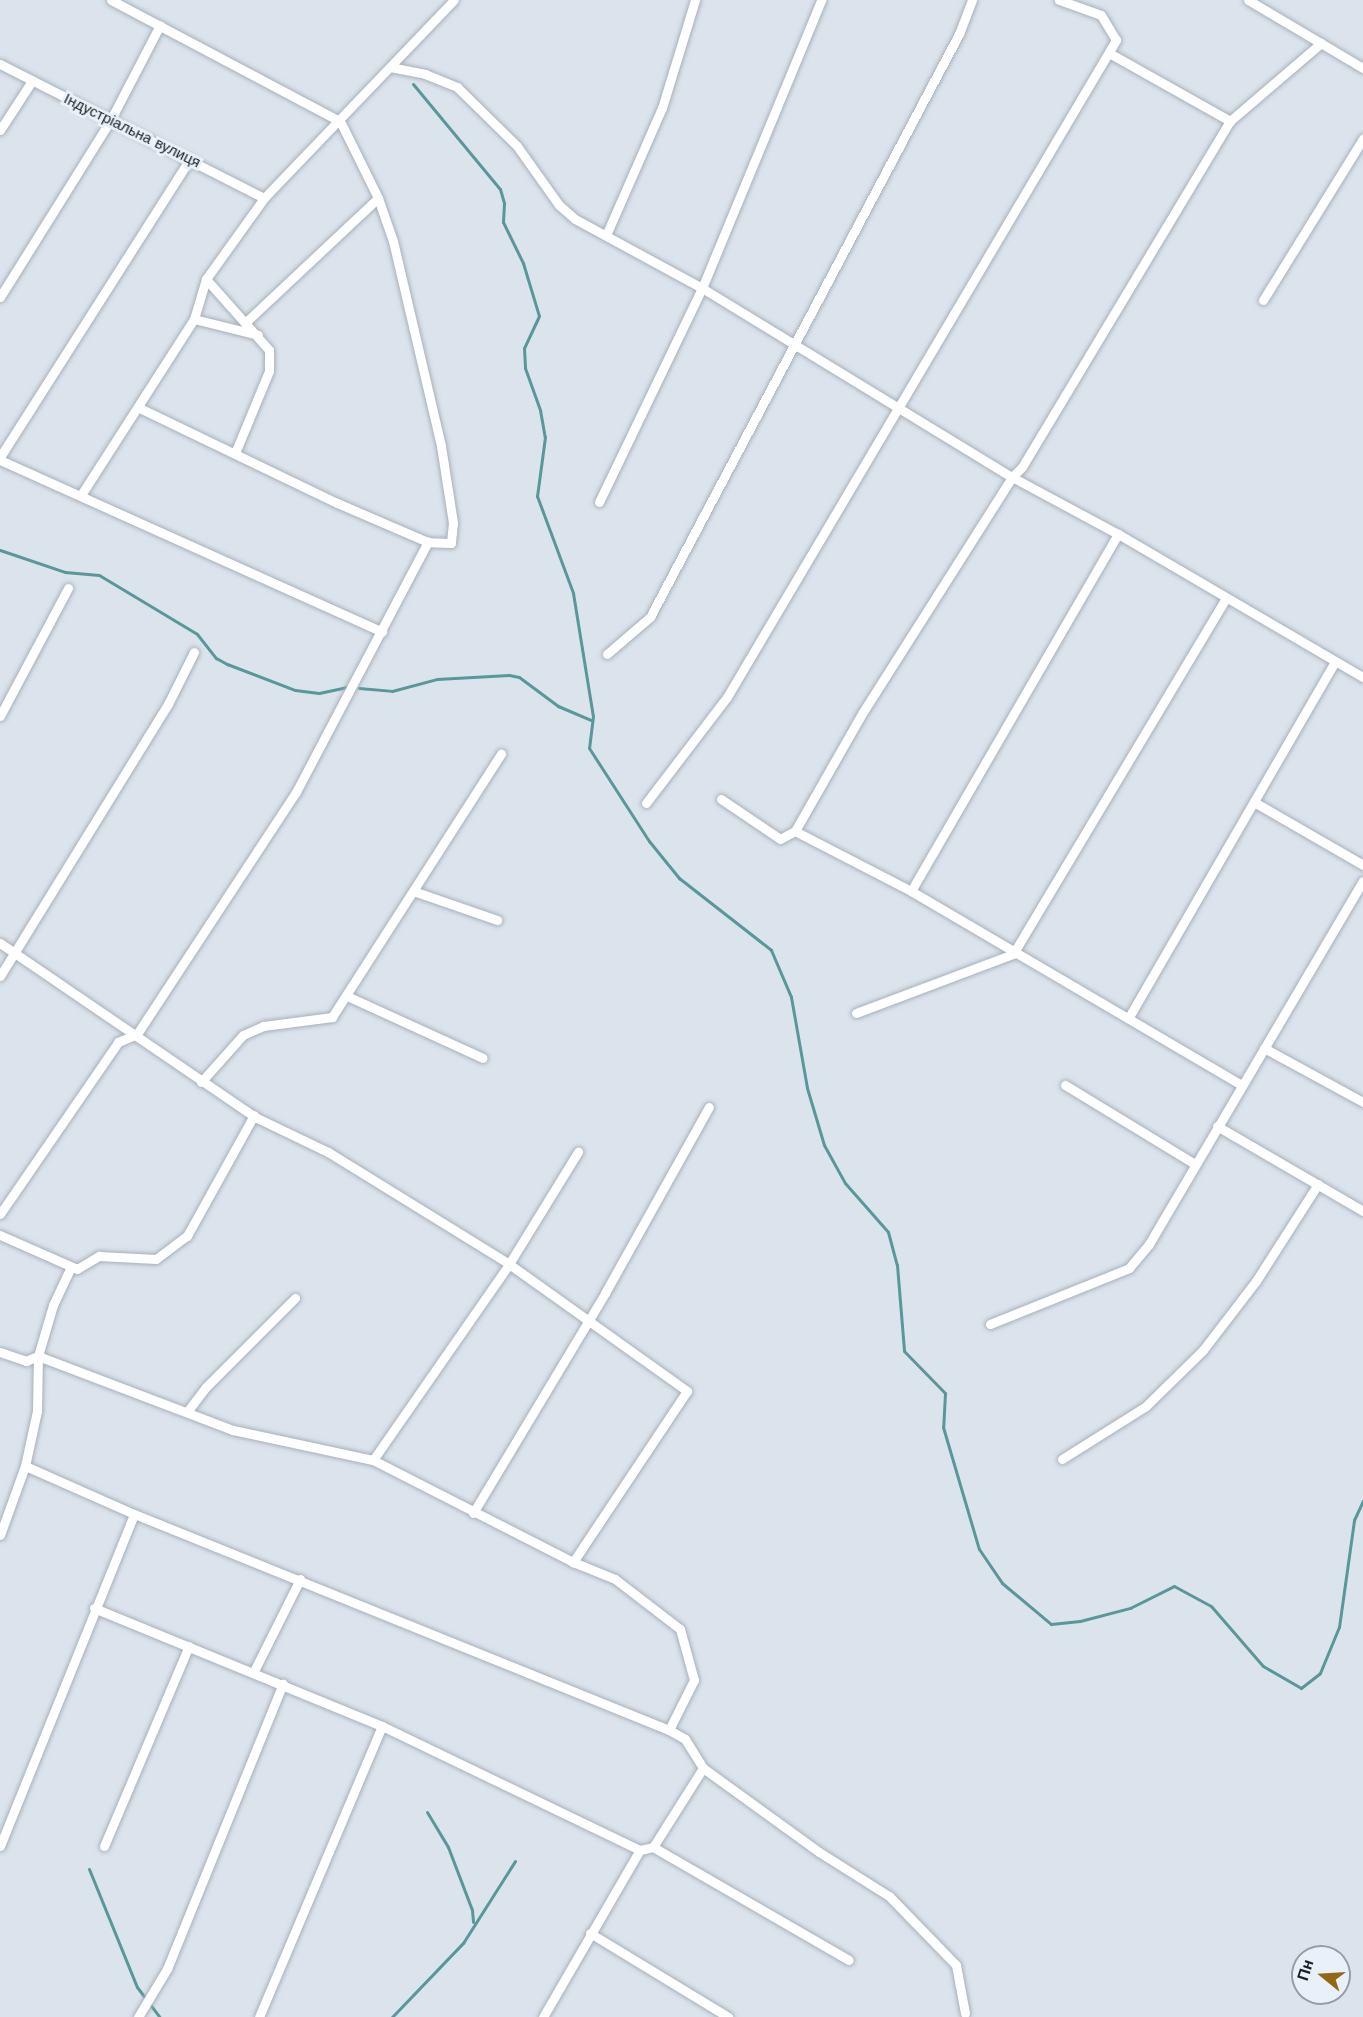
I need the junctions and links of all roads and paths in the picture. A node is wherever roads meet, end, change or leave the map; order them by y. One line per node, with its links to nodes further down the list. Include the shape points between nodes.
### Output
1 (111, 0): 8 (street)
2 (454, 0): 12 (street)
3 (695, 0): 23 (street, via 662,108)
4 (821, 0): 25 (street)
5 (972, 0): 31 (street, via 959,34)
6 (1059, 0): 10 (street, via 1101,15 1116,40)
7 (1248, 0): 9 (street)
8 (160, 25): 15 (street); 16 (street)
9 (1321, 43): 13 (street); 17 (street)
10 (1109, 53): 17 (street); 33 (street)
11 (0, 64): 14 (street, Індустріальна вулиця)
12 (390, 67): 16 (street); 23 (street, via 425,74 457,87 517,146 559,205 575,219)
13 (1363, 68)
14 (32, 81): 15 (street, Індустріальна вулиця); 18 (street)
15 (110, 120): 20 (street, Індустріальна вулиця); 26 (street)
16 (340, 121): 21 (street); 22 (street)
17 (1230, 121): 36 (street, via 1022,467)
18 (0, 130)
19 (1363, 139): 27 (street)
20 (190, 159): 21 (street, Індустріальна вулиця); 35 (street)
21 (264, 198): 24 (street)
22 (378, 198): 29 (street); 40 (street, via 396,252 441,446 453,523 451,543)
23 (608, 233): 25 (street)
24 (206, 279): 28 (street); 29 (street)
25 (702, 288): 31 (street); 38 (street)
26 (0, 297)
27 (1263, 300)
28 (194, 319): 30 (street); 32 (street)
29 (246, 322): 30 (street)
30 (258, 335): 34 (street, via 269,350 269,371)
31 (795, 343): 33 (street); 45 (street, via 651,617)
32 (140, 408): 34 (street); 37 (street)
33 (901, 409): 36 (street); 52 (street, via 726,697)
34 (235, 453): 40 (street)
35 (0, 459): 37 (street)
36 (1011, 477): 39 (street); 53 (street, via 863,712)
37 (81, 495): 43 (street)
38 (599, 502)
39 (1119, 534): 42 (street); 56 (street)
40 (428, 542): 43 (street)
41 (68, 588): 48 (street)
42 (1226, 598): 46 (street); 61 (street)
43 (382, 632): 66 (street, via 296,792)
44 (194, 652): 60 (street, via 168,704)
45 (607, 654)
46 (1335, 662): 47 (street); 51 (street)
47 (1363, 677)
48 (0, 716)
49 (501, 754): 57 (street)
50 (721, 799): 53 (street, via 780,839)
51 (1254, 802): 54 (street); 65 (street)
52 (646, 803)
53 (795, 831): 56 (street)
54 (1363, 865)
55 (1363, 880): 67 (street)
56 (911, 891): 61 (street)
57 (416, 892): 58 (street); 63 (street)
58 (497, 920)
59 (0, 943): 60 (street)
60 (15, 953): 62 (street); 66 (street)
61 (1013, 954): 64 (street); 65 (street)
62 (0, 975)
63 (347, 996): 68 (street); 69 (street, via 332,1017 263,1026 243,1035)
64 (856, 1013)
65 (1129, 1017): 71 (street)
66 (137, 1034): 69 (street); 80 (street, via 118,1042)
67 (1264, 1048): 71 (street); 72 (street)
68 (483, 1058)
69 (201, 1082): 74 (street)
70 (1065, 1084): 77 (street)
71 (1242, 1085): 75 (street)
72 (1363, 1102)
73 (709, 1107): 85 (street)
74 (254, 1115): 82 (street, via 328,1152); 83 (street, via 187,1236 156,1259 99,1256 77,1269)
75 (1217, 1126): 77 (street); 78 (street)
76 (578, 1152): 82 (street)
77 (1195, 1164): 86 (street, via 1149,1244 1129,1268)
78 (1318, 1185): 79 (street); 90 (street, via 1256,1281 1203,1350 1146,1406)
79 (1363, 1211)
80 (0, 1214)
81 (0, 1235): 83 (street)
82 (509, 1264): 85 (street); 91 (street)
83 (70, 1267): 88 (street, via 52,1305)
84 (296, 1298): 89 (street, via 206,1387)
85 (588, 1322): 93 (street); 96 (street, via 687,1391)
86 (990, 1324)
87 (0, 1352): 88 (street, via 26,1361)
88 (38, 1356): 89 (street); 92 (street, via 37,1411)
89 (187, 1412): 91 (street, via 234,1430)
90 (1062, 1459)
91 (373, 1460): 93 (street)
92 (25, 1466): 94 (street); 95 (street)
93 (473, 1513): 96 (street)
94 (134, 1514): 97 (street); 98 (street)
95 (0, 1535)
96 (573, 1562): 103 (street, via 615,1579 680,1629 694,1680)
97 (300, 1579): 100 (street); 103 (street)
98 (94, 1608): 99 (street); 105 (street)
99 (189, 1646): 100 (street); 106 (street)
100 (254, 1671): 101 (street)
101 (283, 1684): 102 (street); 112 (street, via 167,1969)
102 (382, 1726): 108 (street); 113 (street)
103 (669, 1730): 104 (street, via 685,1738)
104 (703, 1768): 107 (street); 111 (street, via 819,1852 889,1896 956,1965)
105 (0, 1846)
106 (104, 1846)
107 (652, 1847): 108 (street); 110 (street)
108 (640, 1850): 109 (street)
109 (590, 1933): 114 (street); 115 (street)
110 (849, 1960)
111 (965, 2013)
112 (138, 2017)
113 (260, 2017)
114 (543, 2017)
115 (728, 2017)

